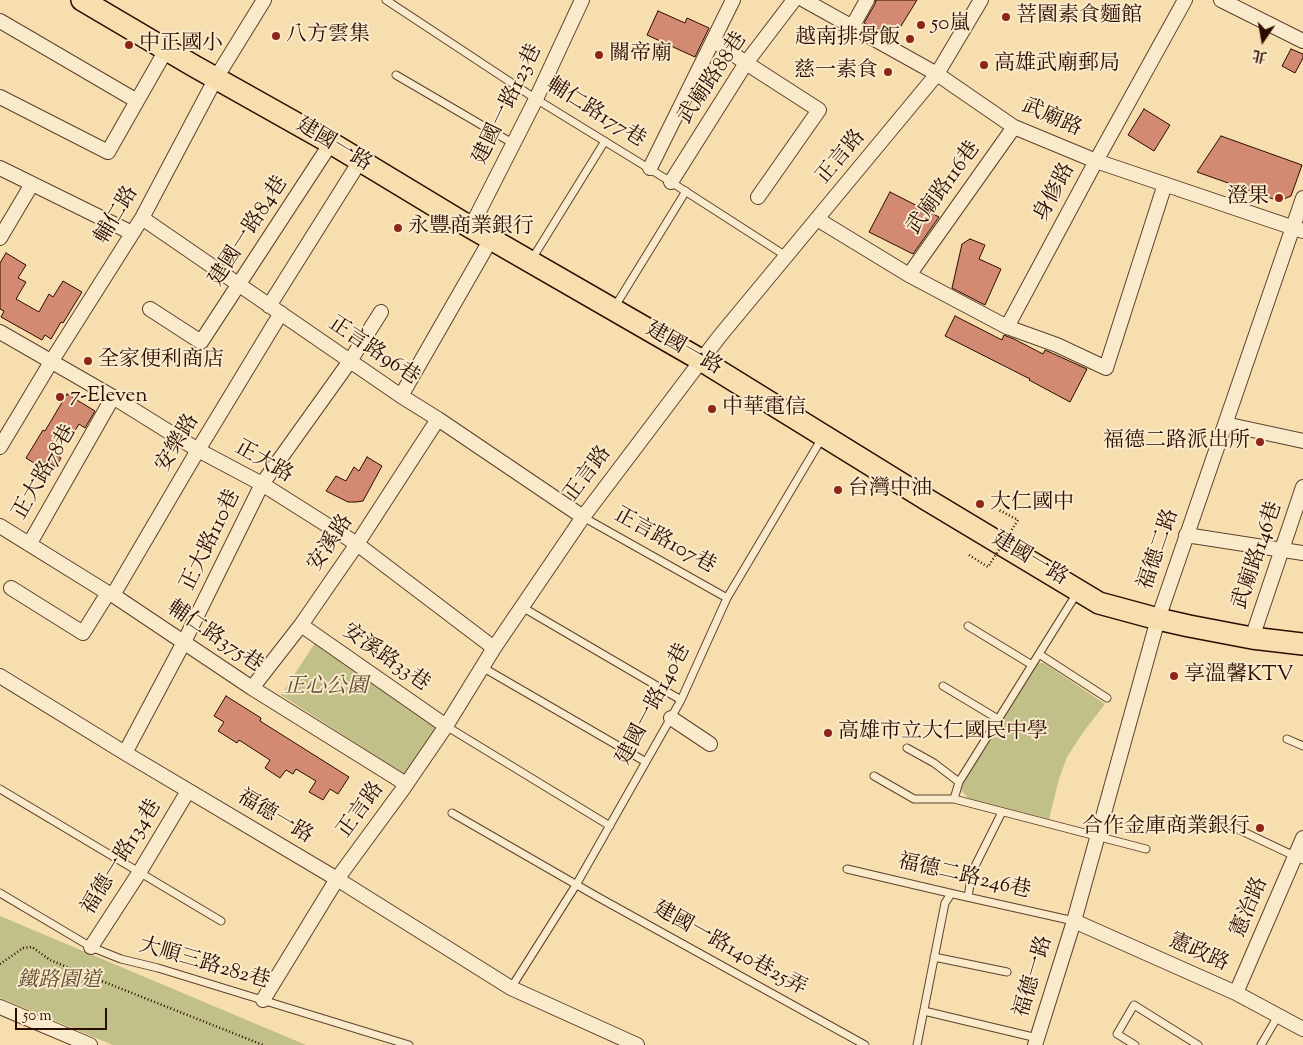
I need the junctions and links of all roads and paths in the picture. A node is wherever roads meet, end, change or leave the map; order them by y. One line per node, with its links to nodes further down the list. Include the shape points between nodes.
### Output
1 (82, 0): 16 (main road, 建國一路)
2 (264, 0): 20 (street, 輔仁路)
3 (386, 0): 22 (lane, 輔仁路177巷)
4 (733, 0): 14 (street)
5 (794, 0): 17 (street, 武廟路88巷)
6 (804, 0): 13 (street, 武廟路)
7 (867, 0): 13 (street)
8 (982, 0): 18 (street, 正言路)
9 (1185, 0): 29 (street, 身修路)
10 (1221, 0): 15 (street)
11 (578, 2): 22 (street, 建國一路123巷)
12 (0, 21): 23 (street)
13 (852, 27): 18 (street, 武廟路)
14 (713, 40): 17 (street); 31 (street)
15 (1303, 41)
16 (166, 50): 20 (main road, 建國一路); 23 (street)
17 (746, 63): 32 (street, 武廟路88巷); 36 (street, via 819,110)
18 (937, 74): 24 (street, 武廟路); 39 (street, 正言路)
19 (396, 75): 27 (lane)
20 (216, 78): 26 (main road, 建國一路); 38 (street, 輔仁路)
21 (0, 97): 23 (street, via 108,152)
22 (536, 99): 25 (lane, 輔仁路177巷); 27 (street, 建國一路123巷)
23 (137, 101)
24 (1014, 127): 29 (street, 武廟路); 47 (street, 武廟路116巷)
25 (605, 141): 31 (lane, 輔仁路177巷); 46 (lane)
26 (331, 143): 28 (main road, 建國一路); 48 (street, 建國一路84巷)
27 (514, 144): 40 (street, 建國一路123巷)
28 (360, 161): 40 (main road, 建國一路); 50 (street, 安樂路)
29 (1096, 161): 34 (street, 武廟路); 53 (street, 身修路)
30 (0, 168): 33 (street)
31 (650, 168): 32 (lane, 輔仁路177巷)
32 (671, 182): 35 (lane, 輔仁路177巷)
33 (32, 184): 42 (street); 43 (street)
34 (1165, 184): 41 (street, 武廟路); 53 (street, via 1106,368 1057,345)
35 (686, 191): 45 (lane, 輔仁路177巷); 51 (lane)
36 (758, 197)
37 (1303, 198): 41 (street, 福德二路)
38 (142, 218): 42 (street, 輔仁路); 48 (street, 正言路96巷)
39 (817, 219): 45 (street, 正言路); 47 (street)
40 (471, 227): 44 (main road, 建國一路)
41 (1298, 229): 61 (street, 福德二路)
42 (132, 233): 57 (street, 輔仁路)
43 (0, 238)
44 (491, 239): 46 (main road, 建國一路); 58 (street)
45 (786, 256): 55 (street, 正言路)
46 (530, 262): 51 (main road, 建國一路)
47 (908, 275): 53 (street)
48 (239, 285): 49 (street, 建國一路84巷, via 201,342); 50 (street, 正言路96巷)
49 (150, 310)
50 (275, 310): 56 (street, 正言路96巷); 65 (street, 安樂路)
51 (613, 310): 55 (main road, 建國一路)
52 (381, 312): 56 (street, 正大路110巷)
53 (1007, 327)
54 (0, 332): 57 (street, 正大路)
55 (701, 360): 62 (main road, 建國一路); 69 (street, 正言路)
56 (350, 361): 58 (street, 正言路96巷); 66 (street, 正大路110巷)
57 (51, 362): 59 (street, 正大路); 64 (street, 輔仁路)
58 (401, 396): 60 (street, 正言路96巷)
59 (113, 397): 65 (street, 正大路); 72 (street, 正大路78巷)
60 (438, 419): 69 (street, 正言路96巷); 73 (street, 安溪路)
61 (1224, 424): 63 (street); 71 (street, 福德二路)
62 (823, 436): 78 (main road, 建國一路); 80 (lane, 建國一路140巷)
63 (1303, 441)
64 (0, 447)
65 (198, 450): 66 (street, 正大路); 79 (street, 安樂路)
66 (262, 484): 73 (street, 正大路); 86 (street, 正大路110巷)
67 (1303, 487): 74 (street, 武廟路146巷)
68 (999, 510): 76 (path, bridge, via 1018,520 988,567)
69 (582, 516): 80 (lane, 正言路107巷); 81 (street, 正言路)
70 (0, 526): 72 (street, 輔仁路375巷)
71 (1186, 536): 74 (street); 82 (street, 福德二路)
72 (30, 543): 79 (street, 輔仁路375巷)
73 (357, 544): 83 (street, 安溪路); 88 (street, 正大路)
74 (1282, 550): 75 (street); 85 (street, 武廟路146巷)
75 (1303, 554)
76 (969, 555)
77 (11, 588): 79 (street, 安樂路, via 83,633)
78 (1079, 590): 82 (main road, 建國一路, via 1099,603); 89 (lane)
79 (110, 594): 86 (street, 輔仁路375巷)
80 (727, 598): 96 (lane, 建國一路140巷)
81 (522, 606): 88 (street, 正言路); 96 (lane)
82 (1158, 620): 85 (main road, 建國一路); 116 (street, 福德二路)
83 (301, 624): 94 (street, 安溪路); 99 (street, 安溪路33巷)
84 (968, 626): 90 (lane)
85 (1252, 638): 87 (main road, 建國一路)
86 (184, 642): 94 (street, 輔仁路375巷); 104 (street, 正大路110巷)
87 (1303, 644)
88 (494, 648): 91 (street, 正言路)
89 (1039, 654): 90 (lane); 95 (lane)
90 (1032, 665): 98 (lane)
91 (482, 667): 99 (street, 正言路); 105 (lane)
92 (0, 676): 104 (street, 福德一路)
93 (943, 686): 98 (lane)
94 (252, 688): 108 (street, 輔仁路375巷)
95 (1107, 698)
96 (681, 700): 97 (lane, 建國一路140巷)
97 (671, 718): 101 (street); 105 (lane, 建國一路140巷)
98 (998, 719): 107 (lane)
99 (446, 726): 108 (street, 正言路); 115 (lane)
100 (1287, 739): 102 (lane)
101 (710, 744)
102 (1303, 746)
103 (907, 748): 107 (lane)
104 (125, 753): 110 (street, 福德一路)
105 (646, 762): 115 (lane, 建國一路140巷)
106 (874, 776): 111 (lane, via 914,799)
107 (959, 782): 111 (lane)
108 (406, 784): 122 (street, 正言路)
109 (0, 789): 121 (lane)
110 (188, 791): 121 (street, 福德一路134巷); 122 (street, 福德一路)
111 (954, 799): 112 (lane)
112 (1002, 812): 116 (lane); 126 (lane, via 972,872)
113 (452, 813): 123 (lane, 建國一路140巷25弄)
114 (1227, 824): 119 (lane)
115 (610, 826): 123 (lane, 建國一路140巷)
116 (1097, 837): 118 (lane); 127 (street, 福德二路)
117 (1303, 838): 119 (street, 憲治路)
118 (1146, 849)
119 (1299, 858): 134 (street, 憲治路)
120 (847, 869): 125 (lane, 福德二路246巷)
121 (139, 872): 128 (lane); 129 (street, 福德一路134巷)
122 (337, 879): 133 (street, 福德一路); 135 (street, 正言路)
123 (576, 885): 133 (lane, 建國一路140巷); 145 (lane, 建國一路140巷25弄)
124 (0, 893): 129 (lane, 大順三路282巷)
125 (951, 894): 126 (lane, 福德二路246巷); 130 (lane, via 945,903)
126 (968, 897): 127 (lane, 福德二路246巷)
127 (1074, 920): 134 (street, 憲政路); 140 (street, 福德一路)
128 (221, 921)
129 (91, 947): 135 (lane, 大順三路282巷, via 121,959)
130 (934, 957): 132 (lane); 137 (lane)
131 (0, 964): 142 (path, via 23,948 32,947 50,960)
132 (1007, 972)
133 (511, 988): 144 (street, 福德一路)
134 (1236, 993): 138 (street, 憲政路)
135 (263, 1000): 143 (lane, 大順三路282巷)
136 (0, 1007): 141 (street)
137 (924, 1011): 140 (lane); 146 (lane)
138 (1278, 1016): 139 (street, 憲政路); 149 (lane)
139 (1303, 1029)
140 (1036, 1042)
141 (90, 1045)
142 (263, 1045)
143 (409, 1045)
144 (637, 1045)
145 (865, 1045)
146 (917, 1045)
147 (1135, 1045): 148 (lane, via 1117,1034 1134,1005)
148 (1198, 1045)
149 (1261, 1045)

